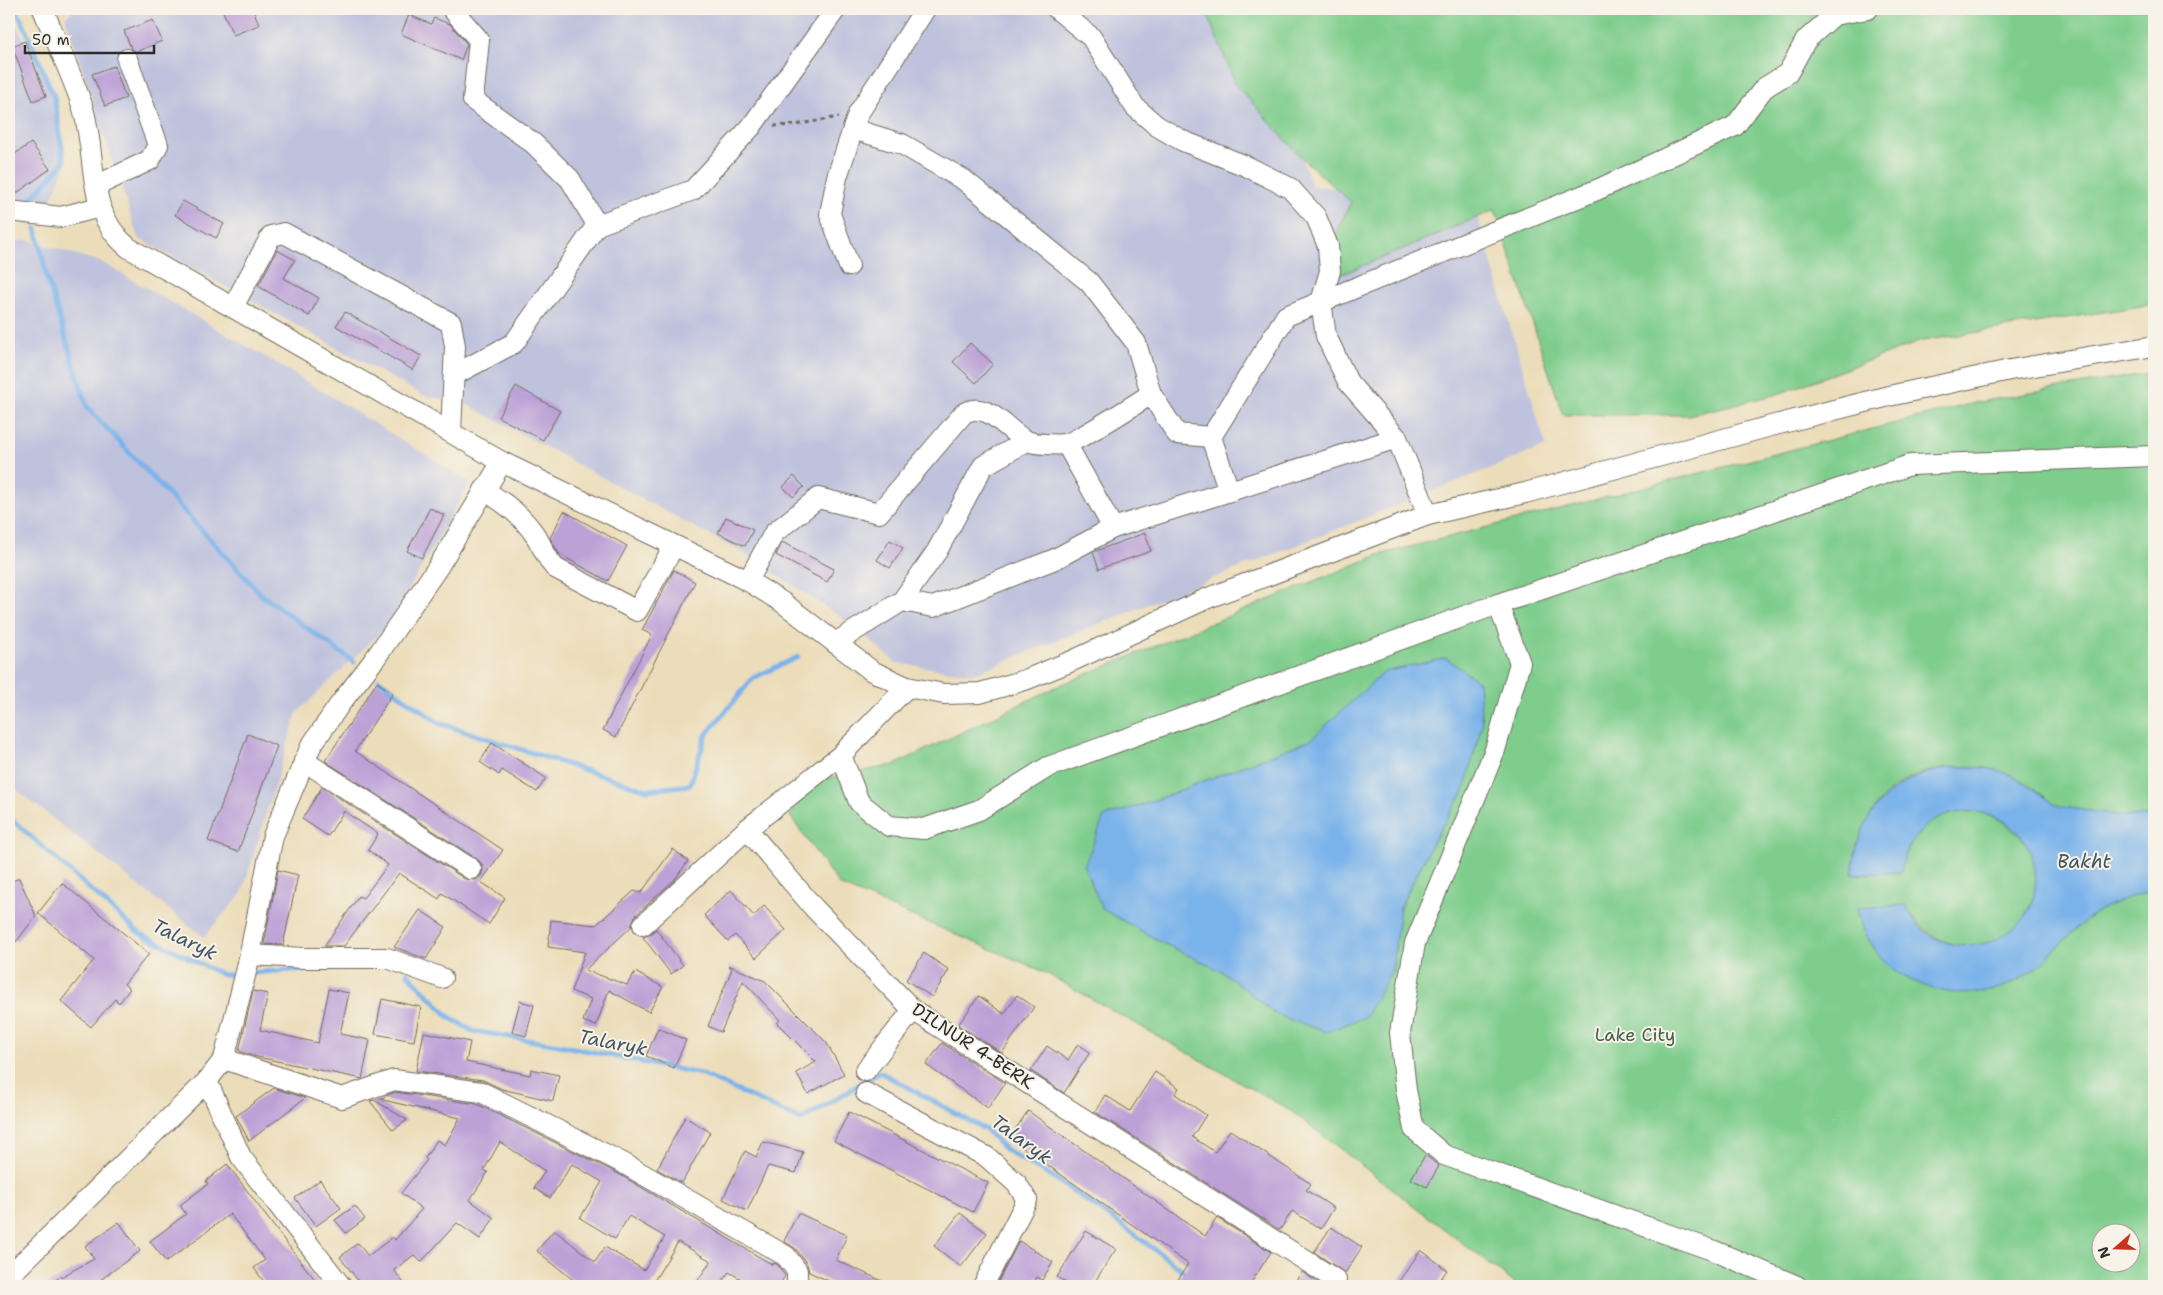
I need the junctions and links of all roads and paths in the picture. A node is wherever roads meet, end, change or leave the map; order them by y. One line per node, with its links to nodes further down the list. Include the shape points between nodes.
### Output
1 (43, 9): 10 (street, via 82,107)
2 (452, 9): 13 (street, via 479,40 472,100 533,143 570,179)
3 (836, 9): 9 (street)
4 (925, 9): 8 (street)
5 (1057, 9): 15 (street, via 1091,37 1135,107 1157,126 1183,141 1290,188 1310,209 1328,246 1330,271)
6 (1868, 9): 15 (street, via 1834,15 1806,40 1788,73 1764,88 1735,126 1599,189)
7 (127, 60): 10 (street, via 158,145 150,160)
8 (855, 121): 9 (path); 14 (street, via 837,177 830,214); 19 (street, via 964,180 1089,282 1136,343)
9 (751, 127): 13 (street, via 693,190)
10 (96, 186): 11 (street)
11 (100, 207): 12 (street, via 61,217); 16 (street, via 111,231 129,248)
12 (9, 211)
13 (597, 224): 18 (street, via 514,343)
14 (849, 266)
15 (1321, 302): 21 (street, via 1286,316); 22 (street, via 1326,336 1348,382)
16 (234, 307): 18 (street, via 271,236 284,233 451,323 455,346); 20 (street)
17 (2154, 346): 29 (street, via 2010,370 1889,396 1525,493)
18 (454, 375): 20 (street)
19 (1151, 394): 21 (street, via 1177,434); 24 (street)
20 (451, 432): 26 (street)
21 (1210, 437): 28 (street)
22 (1397, 438): 28 (street); 29 (street)
23 (1027, 441): 24 (street); 32 (street, via 988,412 972,408 964,413 879,513 818,498 774,533); 33 (street, via 983,466 937,551)
24 (1067, 444): 30 (street)
25 (2154, 456): 34 (street, via 1910,465)
26 (502, 462): 27 (street); 31 (street)
27 (484, 490): 31 (street, via 514,509 555,568 637,611); 38 (street, via 438,567 340,704)
28 (1229, 491): 30 (street)
29 (1428, 515): 36 (street, via 1208,598 1025,680 980,693 944,694)
30 (1113, 528): 33 (street, via 1054,559 933,607)
31 (674, 546): 32 (street)
32 (748, 581): 35 (street, via 782,602)
33 (902, 601): 35 (street)
34 (1498, 604): 37 (street, via 1048,767 979,810 924,829 889,826 859,802); 54 (street, via 1520,663 1495,750 1415,943 1400,1033 1414,1129 1444,1155 1712,1250)
35 (835, 643): 36 (street, via 872,671)
36 (907, 687): 37 (street)
37 (841, 755): 39 (street)
38 (304, 761): 40 (street); 42 (street, via 274,836)
39 (747, 829): 41 (street); 44 (street, DILNUR 4-BERK, via 814,908)
40 (471, 869)
41 (643, 925)
42 (246, 968): 43 (street, via 303,958 387,958); 45 (street)
43 (442, 978)
44 (913, 1010): 46 (street); 53 (street, DILNUR 4-BERK, via 1336,1280)
45 (224, 1059): 47 (street); 51 (street, via 342,1098 394,1080 481,1092 623,1163 786,1256 797,1271)
46 (865, 1070)
47 (207, 1081): 49 (street); 50 (street, via 241,1156)
48 (866, 1093): 52 (street, via 987,1157 1017,1184 1027,1200)
49 (9, 1276)
50 (342, 1286)
51 (797, 1286)
52 (983, 1286)
53 (1332, 1286)
54 (1798, 1286)

